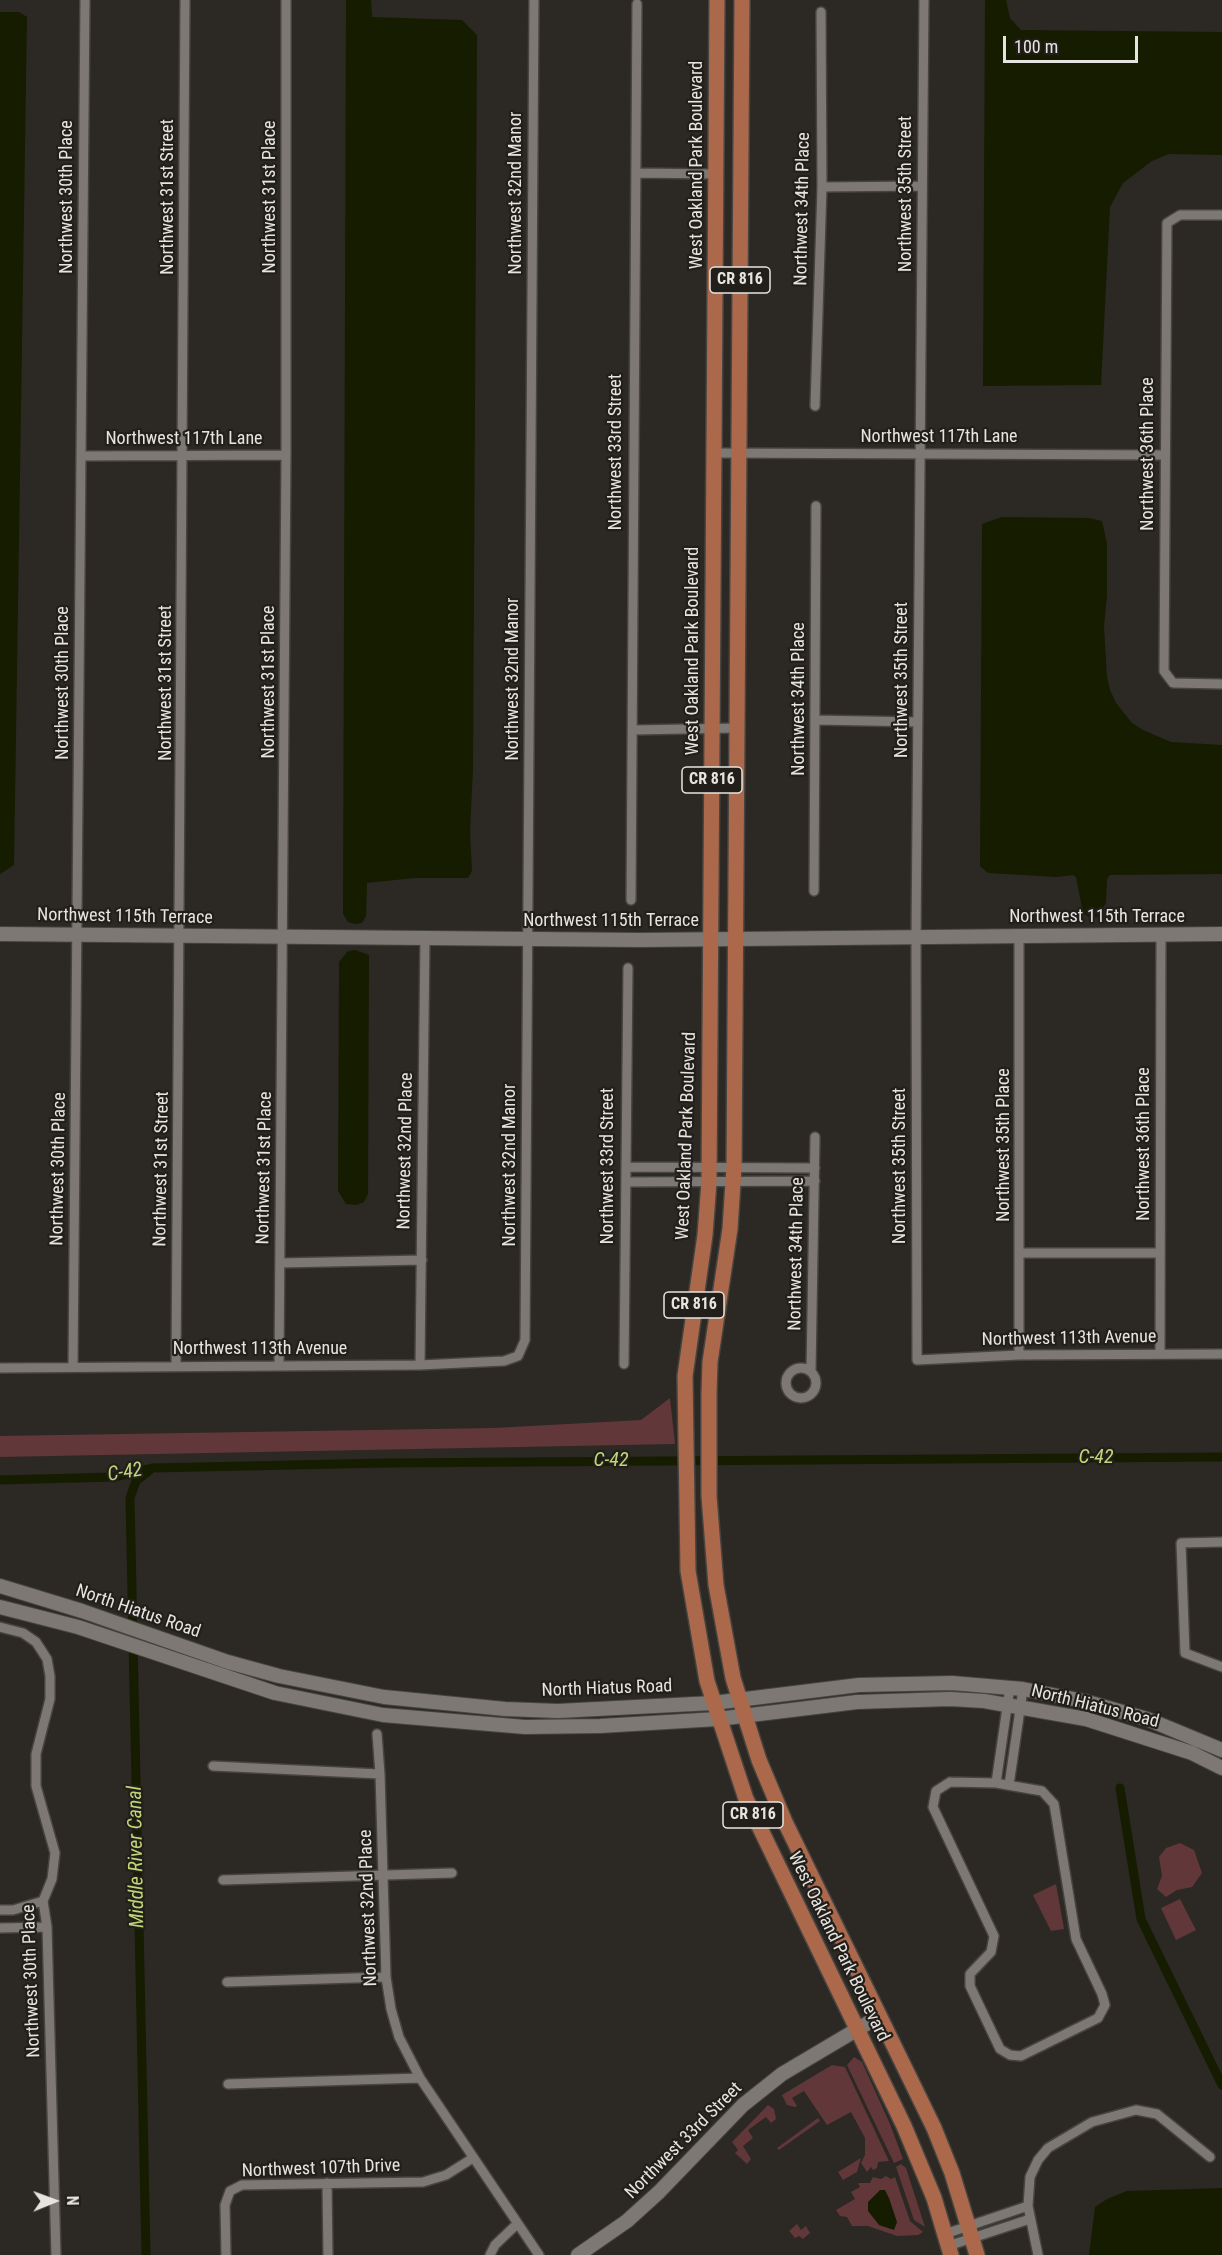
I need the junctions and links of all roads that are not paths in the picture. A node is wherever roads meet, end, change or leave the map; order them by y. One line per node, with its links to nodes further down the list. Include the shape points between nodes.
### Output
1 (85, 0): 22 (street, Northwest 30th Place)
2 (185, 0): 19 (street, Northwest 31st Street)
3 (286, 0): 20 (street, Northwest 31st Place)
4 (534, 0): 41 (street, Northwest 32nd Manor)
5 (717, 0): 11 (main road, West Oakland Park Boulevard / CR 816)
6 (742, 0): 17 (main road, West Oakland Park Boulevard / CR 816)
7 (924, 0): 12 (street, Northwest 35th Street)
8 (637, 4): 10 (street, Northwest 33rd Street)
9 (821, 12): 13 (street, Northwest 34th Place)
10 (636, 173): 11 (street); 29 (street, Northwest 33rd Street)
11 (716, 174): 16 (main road, West Oakland Park Boulevard / CR 816)
12 (922, 186): 13 (street); 18 (street, Northwest 35th Street)
13 (822, 187): 15 (street, Northwest 34th Place)
14 (1222, 215): 21 (street, Northwest 36th Place, via 1180,215 1167,223)
15 (815, 406)
16 (714, 453): 17 (street, Northwest 117th Lane); 27 (main road, West Oakland Park Boulevard / CR 816)
17 (738, 453): 18 (street, Northwest 117th Lane); 28 (main road, West Oakland Park Boulevard / CR 816)
18 (920, 454): 21 (street, Northwest 117th Lane); 26 (street, Northwest 35th Street)
19 (184, 455): 20 (street, Northwest 117th Lane); 22 (street, Northwest 117th Lane); 37 (street, Northwest 31st Street)
20 (286, 455): 40 (street, Northwest 31st Place)
21 (1164, 455): 24 (street, Northwest 36th Place, via 1164,671 1173,683)
22 (82, 456): 33 (street, Northwest 30th Place)
23 (816, 506): 25 (street, Northwest 34th Place)
24 (1222, 684)
25 (816, 720): 26 (street); 30 (street, Northwest 34th Place)
26 (918, 722): 39 (street, Northwest 35th Street)
27 (712, 728): 28 (street); 29 (street); 42 (main road, West Oakland Park Boulevard / CR 816)
28 (737, 728): 43 (main road, West Oakland Park Boulevard / CR 816)
29 (633, 729): 31 (street, Northwest 33rd Street)
30 (814, 891)
31 (631, 900)
32 (0, 934): 33 (main road, Northwest 115th Terrace)
33 (78, 934): 37 (main road, Northwest 115th Terrace); 65 (street, Northwest 30th Place)
34 (1222, 934): 36 (main road, Northwest 115th Terrace)
35 (1019, 935): 36 (main road, Northwest 115th Terrace); 39 (main road, Northwest 115th Terrace); 52 (street, Northwest 35th Place)
36 (1161, 935): 53 (street, Northwest 36th Place)
37 (181, 936): 40 (main road, Northwest 115th Terrace); 64 (street, Northwest 31st Street)
38 (425, 937): 40 (main road, Northwest 115th Terrace); 41 (main road, Northwest 115th Terrace); 54 (street, Northwest 32nd Place)
39 (916, 937): 43 (main road, Northwest 115th Terrace); 60 (street, Northwest 35th Street)
40 (284, 938): 55 (street, Northwest 31st Place)
41 (528, 939): 42 (main road, Northwest 115th Terrace); 59 (street, Northwest 32nd Manor, via 525,1340)
42 (711, 939): 43 (main road, Northwest 115th Terrace); 48 (main road, West Oakland Park Boulevard / CR 816)
43 (735, 939): 49 (main road, West Oakland Park Boulevard / CR 816)
44 (628, 968): 46 (street, Northwest 33rd Street)
45 (815, 1137): 47 (street, Northwest 34th Place)
46 (626, 1167): 48 (street); 51 (street, Northwest 33rd Street)
47 (815, 1168): 49 (street); 50 (street, Northwest 34th Place)
48 (709, 1174): 49 (street); 49 (street); 51 (street); 75 (main road, West Oakland Park Boulevard / CR 816, via 705,1235 687,1353 685,1497 691,1598)
49 (734, 1174): 50 (street); 74 (main road, West Oakland Park Boulevard / CR 816, via 710,1362 708,1429 716,1585)
50 (815, 1181): 67 (street, Northwest 34th Place)
51 (626, 1182): 61 (street, Northwest 33rd Street)
52 (1020, 1253): 53 (street); 58 (street, Northwest 35th Place)
53 (1160, 1253): 56 (street, Northwest 36th Place)
54 (422, 1260): 55 (street); 63 (street, Northwest 32nd Place)
55 (280, 1263): 62 (street, Northwest 31st Place)
56 (1160, 1353): 57 (street, Northwest 113th Avenue); 58 (street, Northwest 113th Avenue)
57 (1222, 1354)
58 (1019, 1355): 60 (street, Northwest 113th Avenue)
59 (518, 1356): 63 (street, Northwest 113th Avenue, via 504,1361)
60 (916, 1360)
61 (624, 1364)
62 (279, 1365): 63 (street, Northwest 113th Avenue); 64 (street, Northwest 113th Avenue)
63 (420, 1365)
64 (176, 1366): 65 (street, Northwest 113th Avenue)
65 (73, 1367): 66 (street, Northwest 113th Avenue)
66 (0, 1368)
67 (811, 1371)
68 (1222, 1542): 72 (street, via 1181,1543 1185,1653)
69 (0, 1586): 75 (main road, North Hiatus Road, via 279,1676 384,1698 558,1711)
70 (0, 1608): 78 (main road, North Hiatus Road, via 112,1639 275,1693 383,1715 525,1727)
71 (0, 1627): 89 (street, Northwest 30th Place, via 23,1633 36,1642 47,1659 50,1676 50,1699 36,1754 36,1786 55,1853 52,1879)
72 (1222, 1667)
73 (1016, 1688): 74 (main road, North Hiatus Road, via 952,1683 882,1684); 76 (street); 80 (main road, North Hiatus Road, via 1084,1701 1147,1719)
74 (740, 1701): 75 (main road, North Hiatus Road); 77 (main road, West Oakland Park Boulevard / CR 816)
75 (713, 1703): 78 (main road, West Oakland Park Boulevard / CR 816)
76 (1014, 1705): 77 (main road, North Hiatus Road, via 950,1699 857,1702); 82 (main road, North Hiatus Road, via 1145,1736); 84 (street); 85 (street)
77 (744, 1716): 78 (main road, North Hiatus Road); 95 (main road, West Oakland Park Boulevard / CR 816, via 785,1822)
78 (718, 1719): 96 (main road, West Oakland Park Boulevard / CR 816, via 758,1827)
79 (377, 1734): 83 (street, Northwest 32nd Place)
80 (1222, 1750): 82 (street)
81 (213, 1766): 83 (street)
82 (1219, 1766)
83 (380, 1774): 87 (street, Northwest 32nd Place)
84 (996, 1783): 85 (street); 85 (street, via 950,1782 933,1797 935,1812 994,1934 993,1950 971,1971 970,1986 1000,2049 1023,2056 1098,2018 1105,2002 1076,1939 1051,1798 1042,1791)
85 (1009, 1785)
86 (452, 1873): 87 (street)
87 (384, 1875): 88 (street); 93 (street, Northwest 32nd Place)
88 (223, 1880)
89 (43, 1901): 90 (street); 91 (street, Northwest 30th Place)
90 (0, 1910)
91 (47, 1927): 92 (street); 107 (street, Northwest 30th Place)
92 (0, 1928)
93 (386, 1977): 94 (street); 97 (street, Northwest 32nd Place, via 399,2037)
94 (227, 1982)
95 (878, 2017): 96 (main road, Northwest 33rd Street); 105 (main road, West Oakland Park Boulevard / CR 816, via 934,2128)
96 (856, 2029): 106 (main road, West Oakland Park Boulevard / CR 816, via 915,2151); 112 (main road, Northwest 33rd Street, via 782,2074 742,2105 659,2192 627,2221)
97 (420, 2078): 98 (street); 100 (street, Northwest 32nd Place)
98 (228, 2084)
99 (1210, 2157): 102 (street, via 1157,2114 1119,2112 1092,2122 1048,2148 1030,2176)
100 (473, 2158): 101 (street, Northwest 107th Drive, via 446,2175 423,2182); 104 (street, Northwest 32nd Place)
101 (327, 2183): 108 (street, Northwest 107th Drive, via 242,2185 230,2191 225,2205); 109 (street)
102 (1028, 2206): 103 (street); 105 (street)
103 (1030, 2219): 105 (street); 114 (street)
104 (517, 2224): 110 (street); 111 (street, Northwest 32nd Place)
105 (971, 2231): 106 (street); 113 (main road, West Oakland Park Boulevard / CR 816)
106 (948, 2245)
107 (56, 2255)
108 (226, 2255)
109 (328, 2255)
110 (490, 2255)
111 (538, 2255)
112 (578, 2255)
113 (977, 2255)
114 (1038, 2255)

